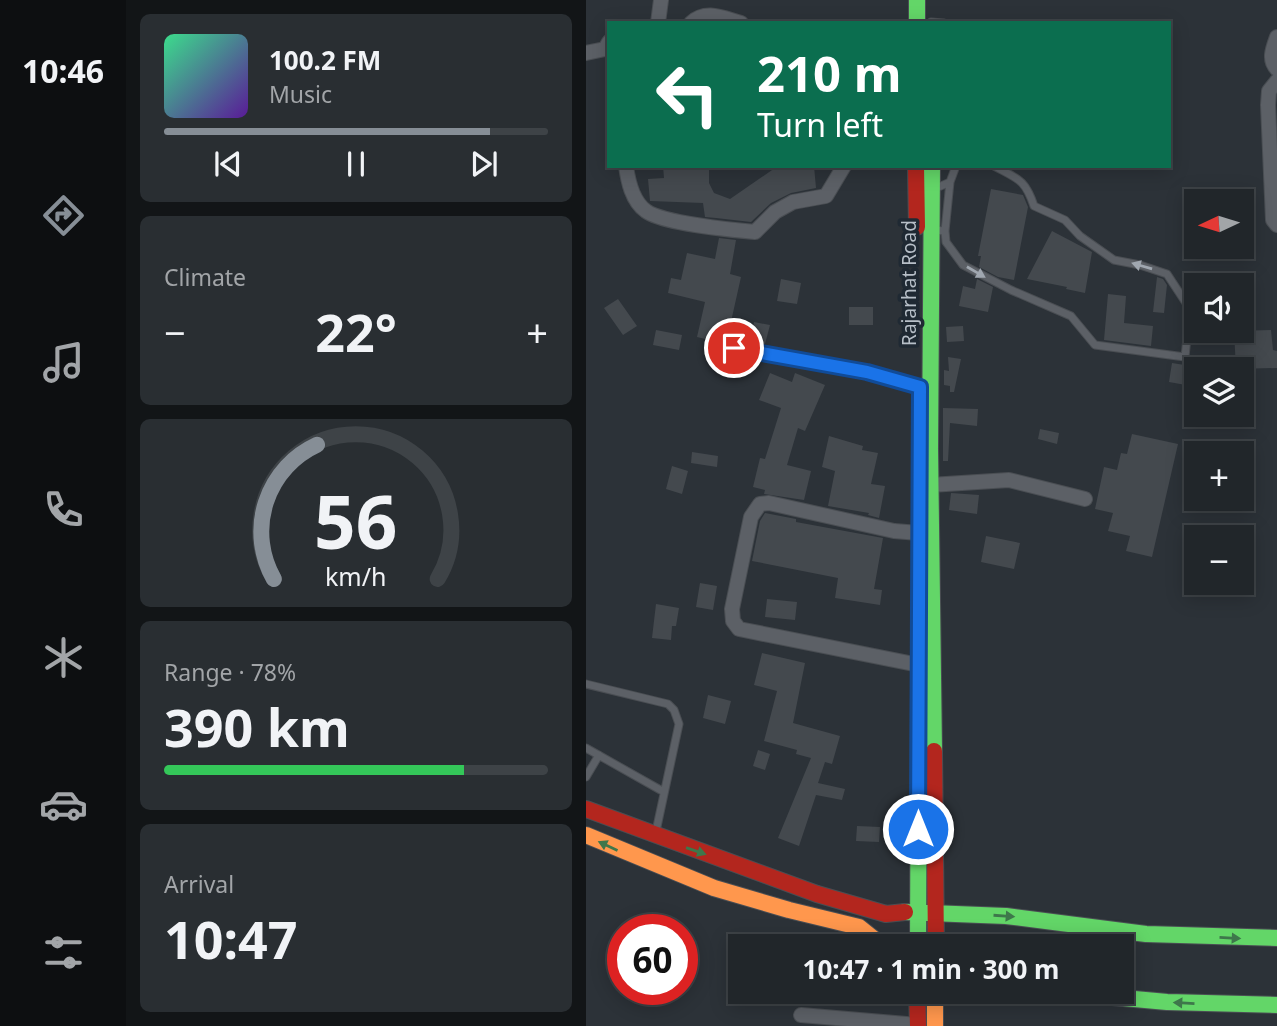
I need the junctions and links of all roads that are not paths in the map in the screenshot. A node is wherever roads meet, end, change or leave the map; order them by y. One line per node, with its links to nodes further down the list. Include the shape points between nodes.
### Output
1 (661, 0): 4 (street)
2 (917, 0): 7 (main road)
3 (931, 0): 8 (main road)
4 (658, 21)
5 (693, 21): 6 (street, via 704,15)
6 (732, 21)
7 (917, 21)
8 (931, 21)
9 (1277, 37): 12 (street, via 1271,55)
10 (607, 45): 11 (street)
11 (586, 53)
12 (1277, 69)
13 (1277, 81): 22 (street, via 1269,91 1268,105 1273,220)
14 (626, 168): 15 (street, via 628,184 644,210 720,229 755,232 793,202 826,196)
15 (843, 168)
16 (916, 168): 25 (main road, Rajarhat Road)
17 (932, 168): 21 (main road, Rajarhat Road)
18 (955, 168): 20 (lane)
19 (997, 168): 23 (lane, one-way to 19, via 963,265 1071,316 1095,345 1185,357 1190,309 1166,274 1114,260 1065,220 1034,206 1027,187)
20 (951, 182): 21 (lane); 23 (lane)
21 (932, 190): 23 (main road, Rajarhat Road)
22 (1277, 225)
23 (937, 231): 26 (main road, Rajarhat Road)
24 (734, 348): 25 (street, via 867,372)
25 (920, 387): 28 (main road, Rajarhat Road)
26 (930, 485): 27 (street, via 1009,480); 40 (main road, Rajarhat Road)
27 (1085, 499)
28 (919, 533): 29 (main road, Rajarhat Road); 29 (street, via 769,503 760,505 751,517 732,609 739,629)
29 (919, 665): 39 (main road, Rajarhat Road)
30 (586, 684): 34 (lane, via 668,704 675,710 679,724)
31 (586, 748): 32 (lane)
32 (599, 755): 33 (lane); 34 (lane)
33 (586, 777)
34 (664, 792): 37 (lane)
35 (586, 809): 37 (main road)
36 (586, 835): 38 (main road, one-way to 36, via 714,888)
37 (655, 836): 39 (main road, one-way to 39, via 886,914)
38 (775, 906): 41 (main road); 42 (main road, via 859,926)
39 (918, 911): 40 (main road); 43 (main road, Rajarhat Road)
40 (936, 913): 44 (main road, Rajarhat Road); 45 (main road, one-way to 45, via 1006,916 1146,934)
41 (852, 934)
42 (869, 934)
43 (918, 934)
44 (935, 934)
45 (1277, 938)
46 (1134, 1000): 49 (main road, one-way to 46)
47 (917, 1004): 51 (main road)
48 (935, 1004): 52 (main road)
49 (1277, 1005)
50 (801, 1015): 51 (street)
51 (918, 1026)
52 (935, 1026)

